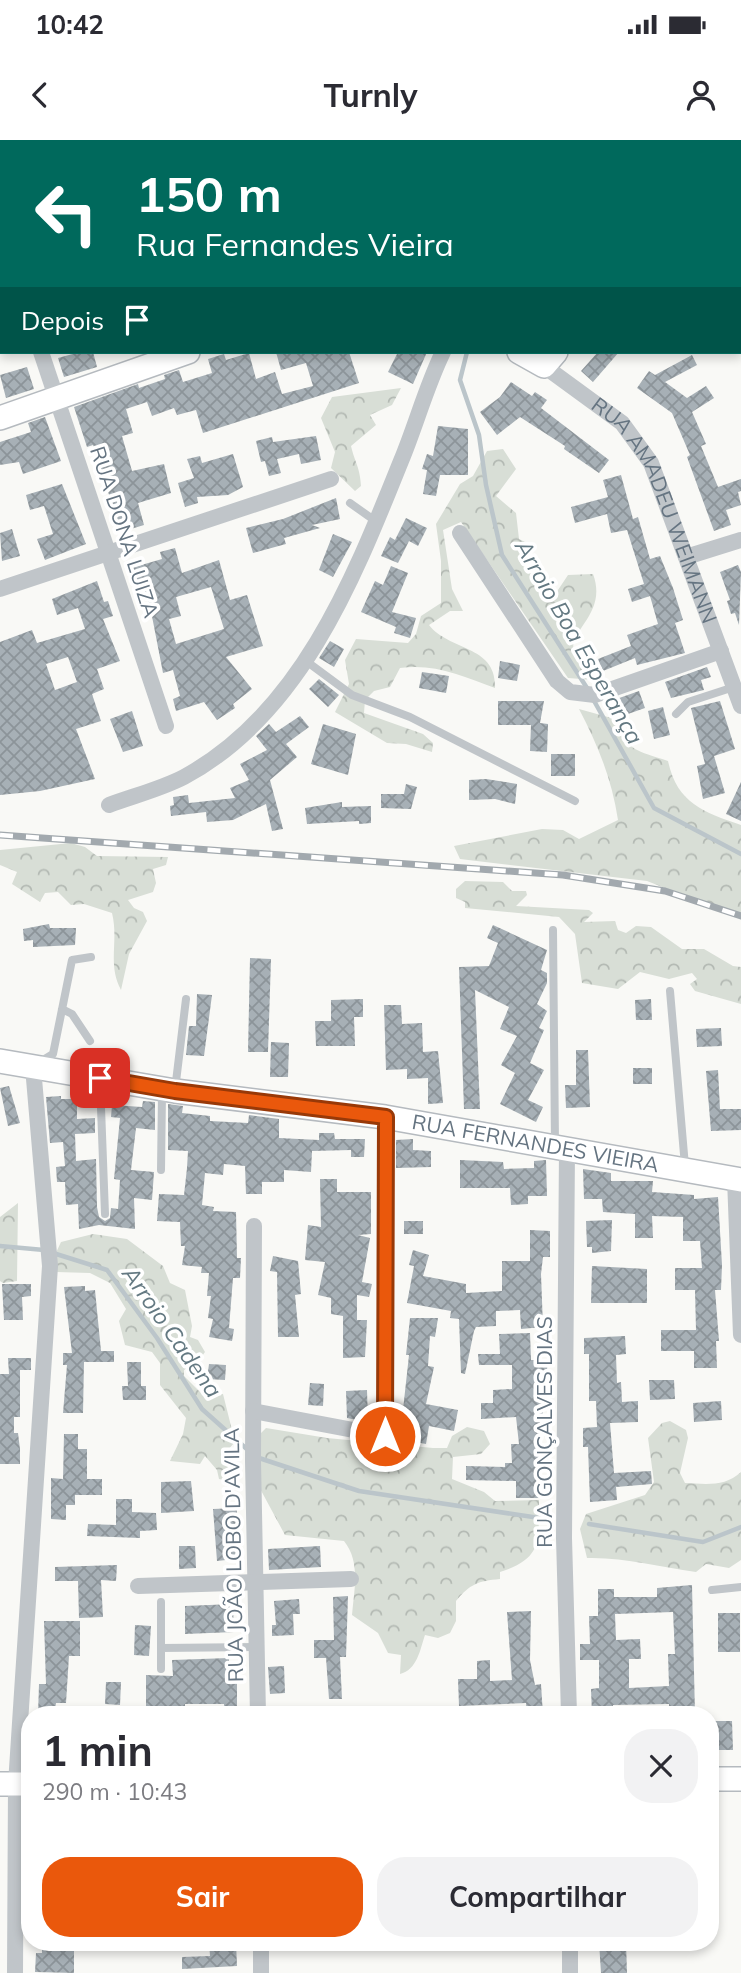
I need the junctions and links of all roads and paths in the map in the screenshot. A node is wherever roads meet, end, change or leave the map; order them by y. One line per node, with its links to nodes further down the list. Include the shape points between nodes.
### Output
1 (42, 354): 6 (street, RUA DONA LUIZA)
2 (182, 354): 6 (street)
3 (442, 354): 10 (street)
4 (528, 354): 5 (street, RUA AMADEU WEIMANN)
5 (550, 359): 14 (street, RUA AMADEU WEIMANN, via 622,424 651,463)
6 (56, 396): 7 (street); 13 (street, RUA DONA LUIZA)
7 (0, 418)
8 (331, 479): 13 (street)
9 (350, 503): 10 (lane)
10 (374, 520): 17 (street, via 343,597)
11 (460, 533): 16 (street, via 557,681 570,692 592,695)
12 (741, 540): 14 (street)
13 (108, 553): 15 (street); 21 (street, RUA DONA LUIZA)
14 (686, 557): 16 (street, RUA AMADEU WEIMANN)
15 (0, 589)
16 (721, 651): 18 (street, RUA AMADEU WEIMANN)
17 (306, 661): 22 (lane, via 352,695 410,717); 23 (street, via 237,740 183,777)
18 (734, 687): 19 (street, RUA AMADEU WEIMANN); 20 (lane, via 688,702)
19 (741, 706)
20 (676, 714)
21 (166, 726)
22 (575, 801)
23 (109, 805)
24 (552, 930): 35 (lane)
25 (91, 957): 28 (lane, via 72,960)
26 (670, 991): 37 (lane)
27 (187, 999): 33 (lane)
28 (62, 1009): 29 (lane, via 72,1014); 31 (lane, via 53,1054)
29 (90, 1041)
30 (0, 1061): 31 (street, RUA FERNANDES VIEIRA)
31 (33, 1067): 32 (street, RUA FERNANDES VIEIRA); 56 (street, via 50,1266)
32 (100, 1078): 33 (street, RUA FERNANDES VIEIRA); 39 (lane)
33 (169, 1090): 34 (street, RUA FERNANDES VIEIRA); 36 (lane)
34 (386, 1117): 35 (street, RUA FERNANDES VIEIRA); 42 (street, via 385,1436)
35 (561, 1148): 37 (street, RUA FERNANDES VIEIRA); 53 (street, RUA GONÇALVES DIAS)
36 (161, 1170)
37 (685, 1170): 38 (street, RUA FERNANDES VIEIRA)
38 (738, 1180): 41 (street)
39 (105, 1214)
40 (254, 1226): 42 (street, RUA JOÃO LOBO D'AVILA)
41 (741, 1335)
42 (253, 1411): 44 (street, RUA JOÃO LOBO D'AVILA)
43 (351, 1578): 44 (street)
44 (256, 1582): 45 (street); 49 (street, RUA JOÃO LOBO D'AVILA)
45 (138, 1586)
46 (741, 1587): 47 (lane)
47 (712, 1590)
48 (160, 1602): 50 (lane)
49 (257, 1647): 50 (lane); 52 (street, RUA JOÃO LOBO D'AVILA)
50 (161, 1648): 51 (lane)
51 (161, 1669)
52 (258, 1706)
53 (569, 1706)
54 (719, 1779): 55 (street)
55 (741, 1779)
56 (15, 1784): 59 (street)
57 (261, 1951): 60 (street)
58 (570, 1951): 61 (street)
59 (15, 1973)
60 (261, 1973)
61 (570, 1973)

